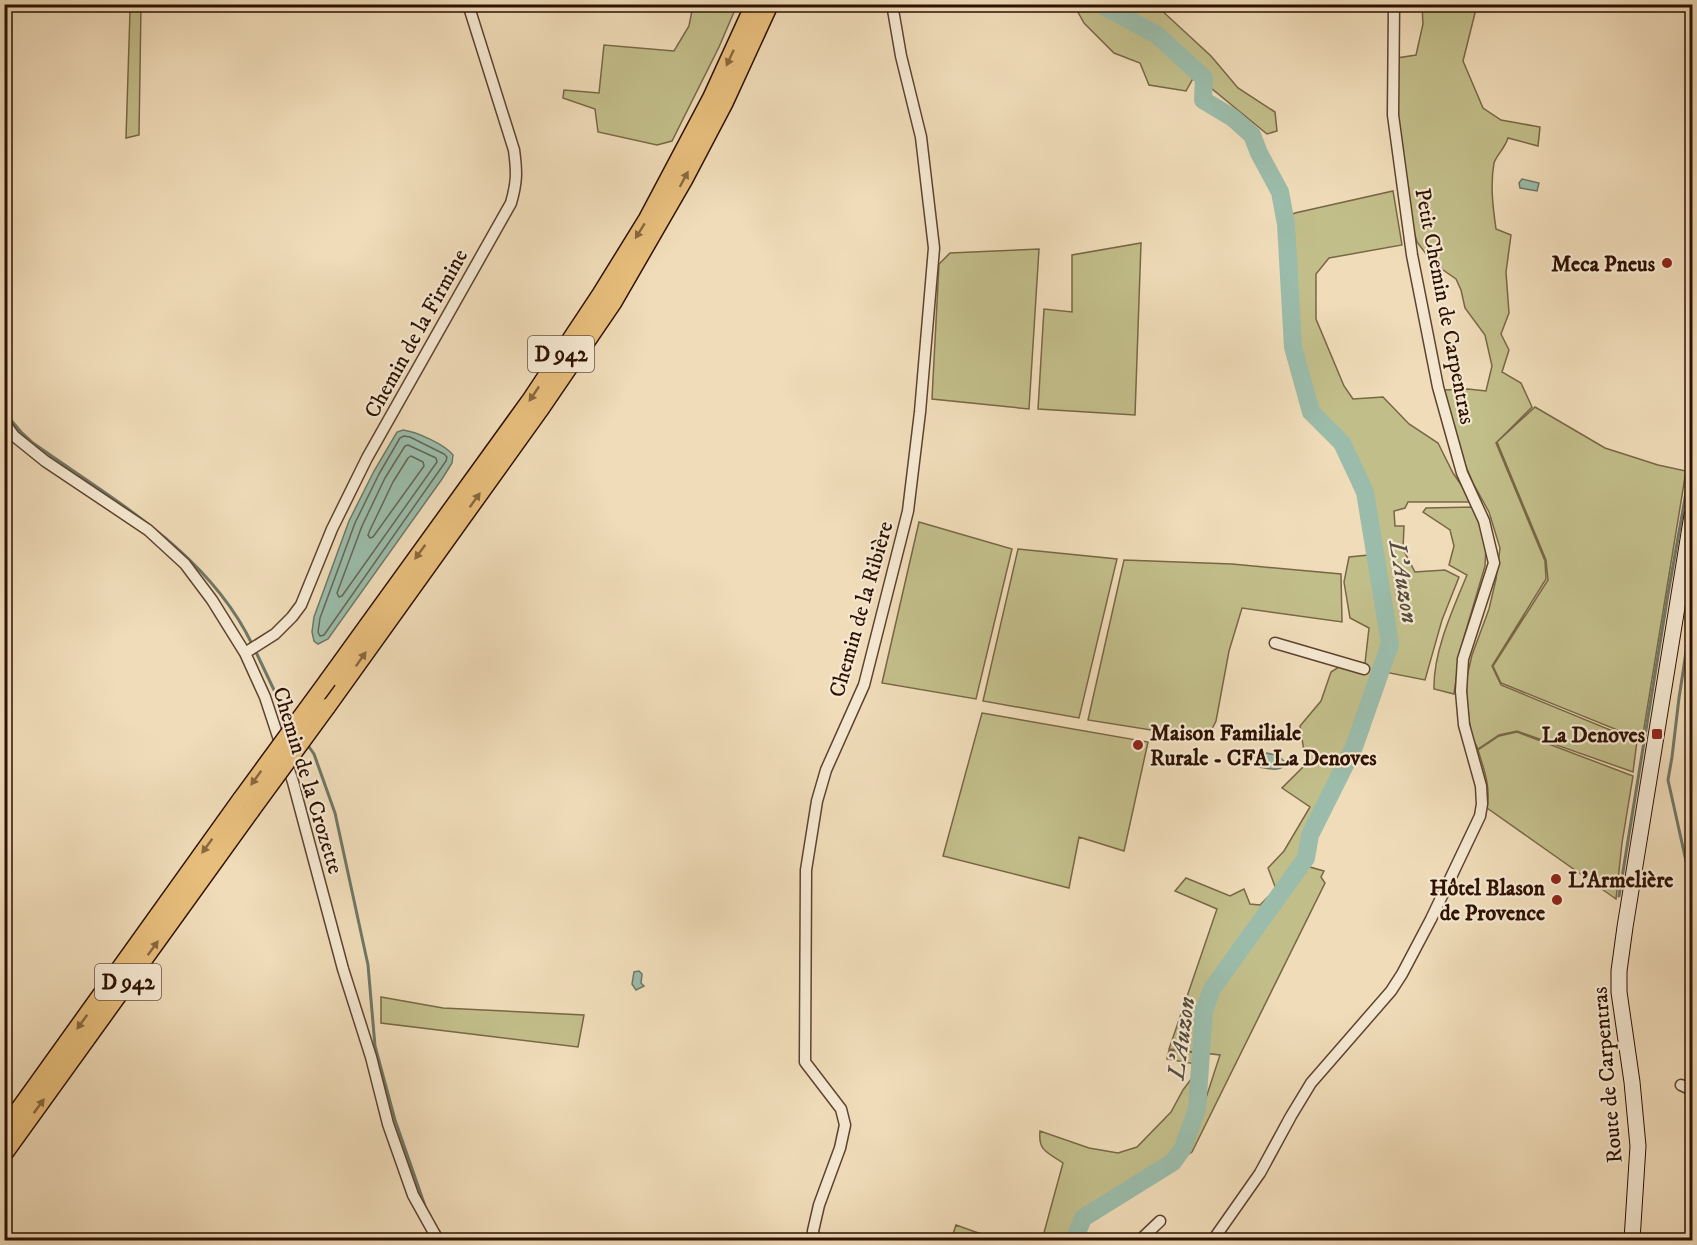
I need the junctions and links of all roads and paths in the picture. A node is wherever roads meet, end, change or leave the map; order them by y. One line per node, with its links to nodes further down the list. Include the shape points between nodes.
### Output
1 (468, 4): 9 (street, Chemin de la Firmine, via 514,150 517,171 511,202 367,458 301,605 274,634)
2 (754, 4): 11 (highway, D 942, one-way to 11, bridge, via 690,138 600,295 531,399 328,680)
3 (770, 4): 11 (highway, D 942, one-way to 3, bridge, via 327,707 613,303 725,102)
4 (891, 4): 18 (street, Chemin de la Ribière, via 921,137 934,248 908,511 864,685 826,770 817,801 806,870 805,1062 841,1109 845,1125 819,1205 813,1231)
5 (1394, 4): 20 (street, Petit Chemin de Carpentras, via 1393,115 1412,255 1438,387 1462,473 1484,521 1494,563 1463,659 1461,691 1464,725 1481,786 1482,804 1480,816 1402,974 1311,1083 1260,1173)
6 (4, 422): 9 (street, Chemin de la Crozette, via 45,461 148,530 185,564)
7 (1692, 515): 21 (main road, Route de Carpentras, via 1619,971 1638,1146)
8 (1275, 643): 10 (street)
9 (245, 653): 17 (street, Chemin de la Crozette, via 265,697 293,782 388,1124 413,1196)
10 (1364, 669)
11 (246, 805): 14 (highway, D 942, one-way to 14); 15 (highway, D 942, one-way to 11)
12 (1681, 1085): 13 (street)
13 (1692, 1090)
14 (4, 1130)
15 (4, 1154)
16 (1160, 1221): 19 (street)
17 (438, 1240)
18 (816, 1240)
19 (1140, 1240)
20 (1213, 1240)
21 (1632, 1240)

